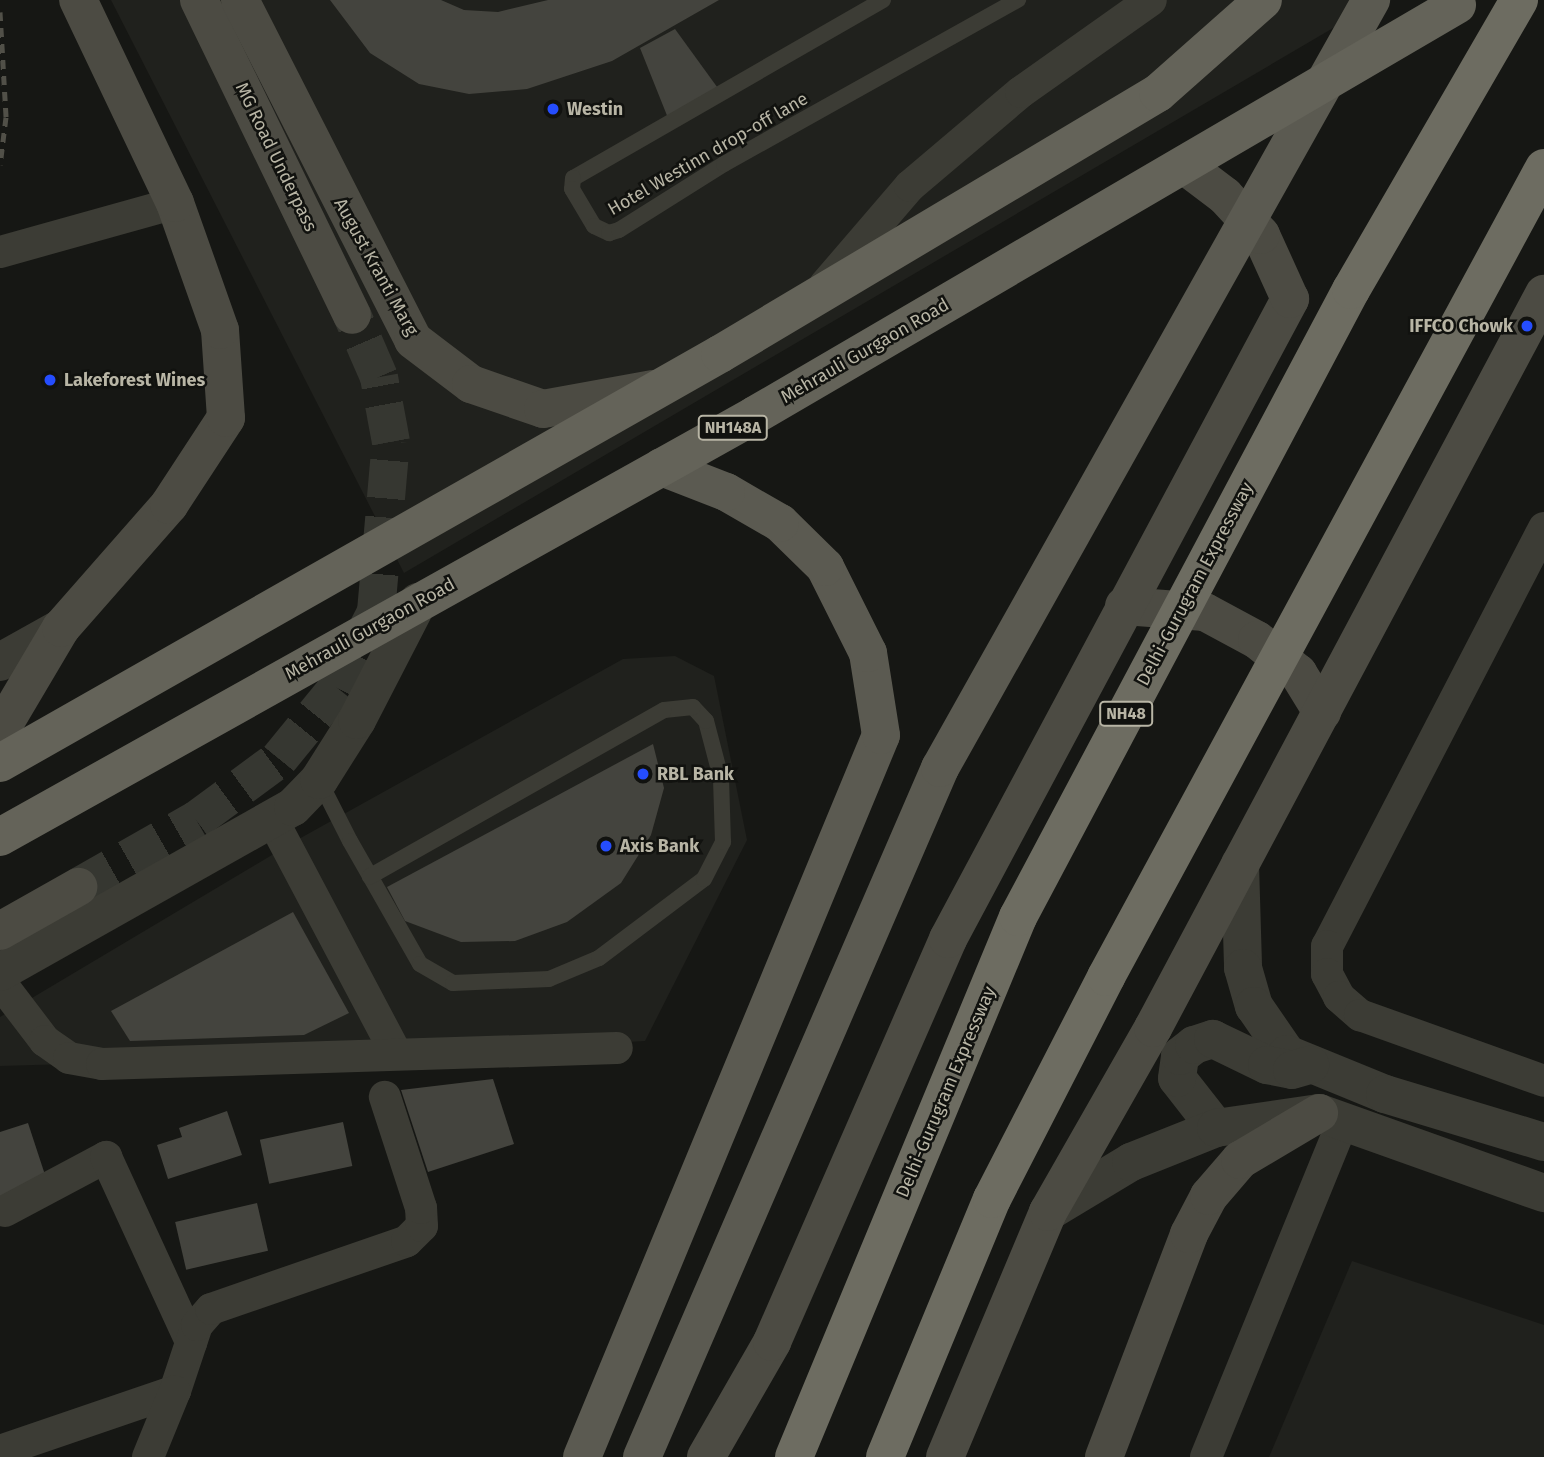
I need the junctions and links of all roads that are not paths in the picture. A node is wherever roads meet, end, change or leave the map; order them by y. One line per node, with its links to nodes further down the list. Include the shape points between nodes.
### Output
1 (78, 0): 13 (main road)
2 (199, 0): 17 (main road, MG Road Underpass)
3 (240, 0): 18 (main road, August Kranti Marg, via 413,340 471,384 543,409)
4 (883, 0): 5 (lane, Hotel Westinn drop-off lane, via 573,178 572,190 594,226 610,233 619,230 724,164)
5 (1018, 0)
6 (1151, 0): 16 (street, via 1021,92 910,186)
7 (1264, 0): 16 (highway, via 1158,93)
8 (1371, 0): 50 (main road, via 940,768)
9 (1519, 0): 55 (highway, Delhi-Gurugram Expressway / NH48, via 1351,290 1018,917)
10 (1463, 3): 11 (highway, Mehrauli Gurgaon Road / NH148A)
11 (1184, 165): 19 (highway, Mehrauli Gurgaon Road / NH148A); 22 (main road, via 1225,196 1261,235 1290,299)
12 (1544, 169): 56 (highway, via 1106,977 999,1186)
13 (176, 202): 14 (street); 23 (main road, via 220,330 226,418 169,505)
14 (0, 252)
15 (1544, 294): 25 (main road)
16 (813, 299): 18 (highway)
17 (352, 315)
18 (654, 389): 27 (highway)
19 (662, 467): 21 (highway, Mehrauli Gurgaon Road / NH148A); 53 (main road, via 726,492 780,523 825,567 868,653 881,735)
20 (1544, 528): 40 (street, via 1327,946 1327,974 1339,997 1360,1015)
21 (418, 602): 28 (street, via 357,720); 30 (highway, Mehrauli Gurgaon Road / NH148A)
22 (1124, 606): 25 (main road, via 1205,612 1257,640 1298,673); 54 (main road, via 948,939 772,1342)
23 (61, 628): 24 (street); 26 (main road)
24 (0, 662)
25 (1322, 712): 31 (main road)
26 (0, 732)
27 (0, 763)
28 (319, 780): 29 (street, via 293,807); 32 (lane)
29 (272, 819): 35 (street); 38 (street)
30 (0, 837)
31 (1240, 864): 39 (street, via 1238,926 1254,1006 1287,1054); 47 (main road)
32 (370, 876): 32 (lane, via 420,964 453,983 549,979 599,958 704,879 723,842 721,778 706,720 693,707 664,710)
33 (78, 887): 34 (main road)
34 (0, 931)
35 (0, 972)
36 (0, 982): 38 (street, via 45,1041 69,1058 102,1064 237,1063)
37 (617, 1048): 38 (street)
38 (395, 1051)
39 (1312, 1064): 43 (street, via 1280,1068 1213,1039 1194,1045 1180,1056 1177,1078); 44 (street, via 1385,1094)
40 (1540, 1072)
41 (385, 1097): 48 (street, via 421,1208 422,1226 407,1241 211,1309)
42 (1331, 1118): 43 (street); 45 (street); 58 (main road, via 1240,1160 1209,1196 1189,1234); 59 (street)
43 (1216, 1128): 47 (street, via 1131,1162)
44 (1544, 1142)
45 (1544, 1193)
46 (5, 1211): 48 (street, via 106,1157)
47 (1048, 1212): 57 (main road)
48 (191, 1342): 49 (street)
49 (175, 1391): 51 (street); 52 (street)
50 (646, 1449)
51 (0, 1451)
52 (148, 1457)
53 (582, 1457)
54 (706, 1457)
55 (794, 1457)
56 (885, 1457)
57 (945, 1457)
58 (1104, 1457)
59 (1206, 1457)

